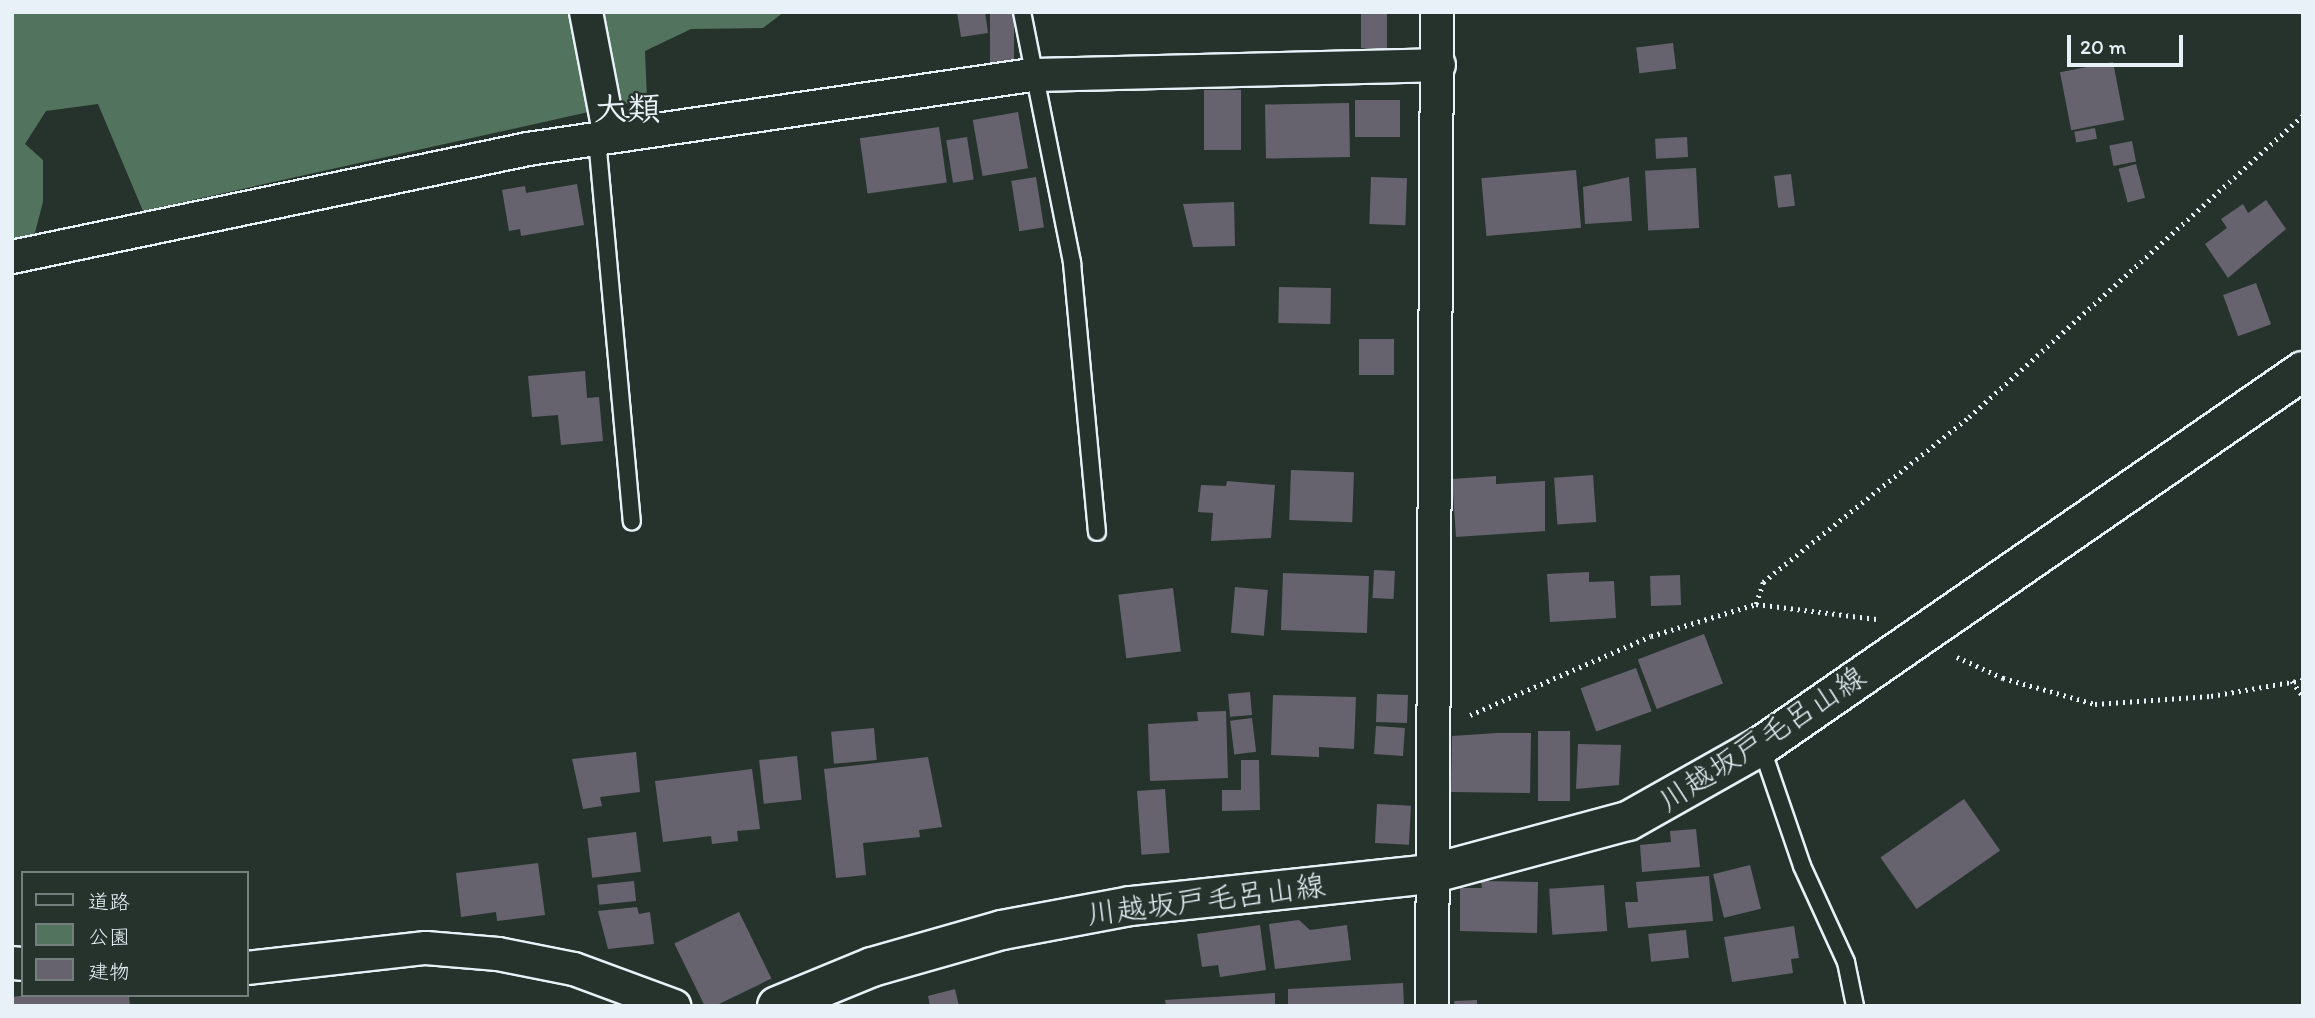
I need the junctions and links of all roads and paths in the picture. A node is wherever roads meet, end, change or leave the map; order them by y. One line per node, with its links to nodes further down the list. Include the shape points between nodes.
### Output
1 (586, 12): 7 (street)
2 (1021, 12): 5 (lane)
3 (1437, 12): 4 (street)
4 (1439, 65): 5 (street); 16 (street)
5 (1031, 75): 7 (street); 11 (lane, via 1072,263)
6 (2303, 115): 12 (path, via 1969,417 1763,582)
7 (603, 138): 8 (street); 10 (lane)
8 (12, 257)
9 (2303, 371): 15 (main road, 川越坂戸毛呂山線)
10 (632, 521)
11 (1097, 532)
12 (1756, 604)
13 (2303, 680): 14 (path, via 2292,681)
14 (2303, 696)
15 (1761, 746): 16 (main road, 川越坂戸毛呂山線, via 1628,821); 21 (lane, via 1802,866 1846,962)
16 (1431, 874): 19 (main road, 川越坂戸毛呂山線, via 1130,906 1002,930 872,967); 20 (street)
17 (248, 968): 18 (street, via 426,948 462,951 575,969)
18 (674, 1006)
19 (777, 1006)
20 (1432, 1006)
21 (1855, 1006)

